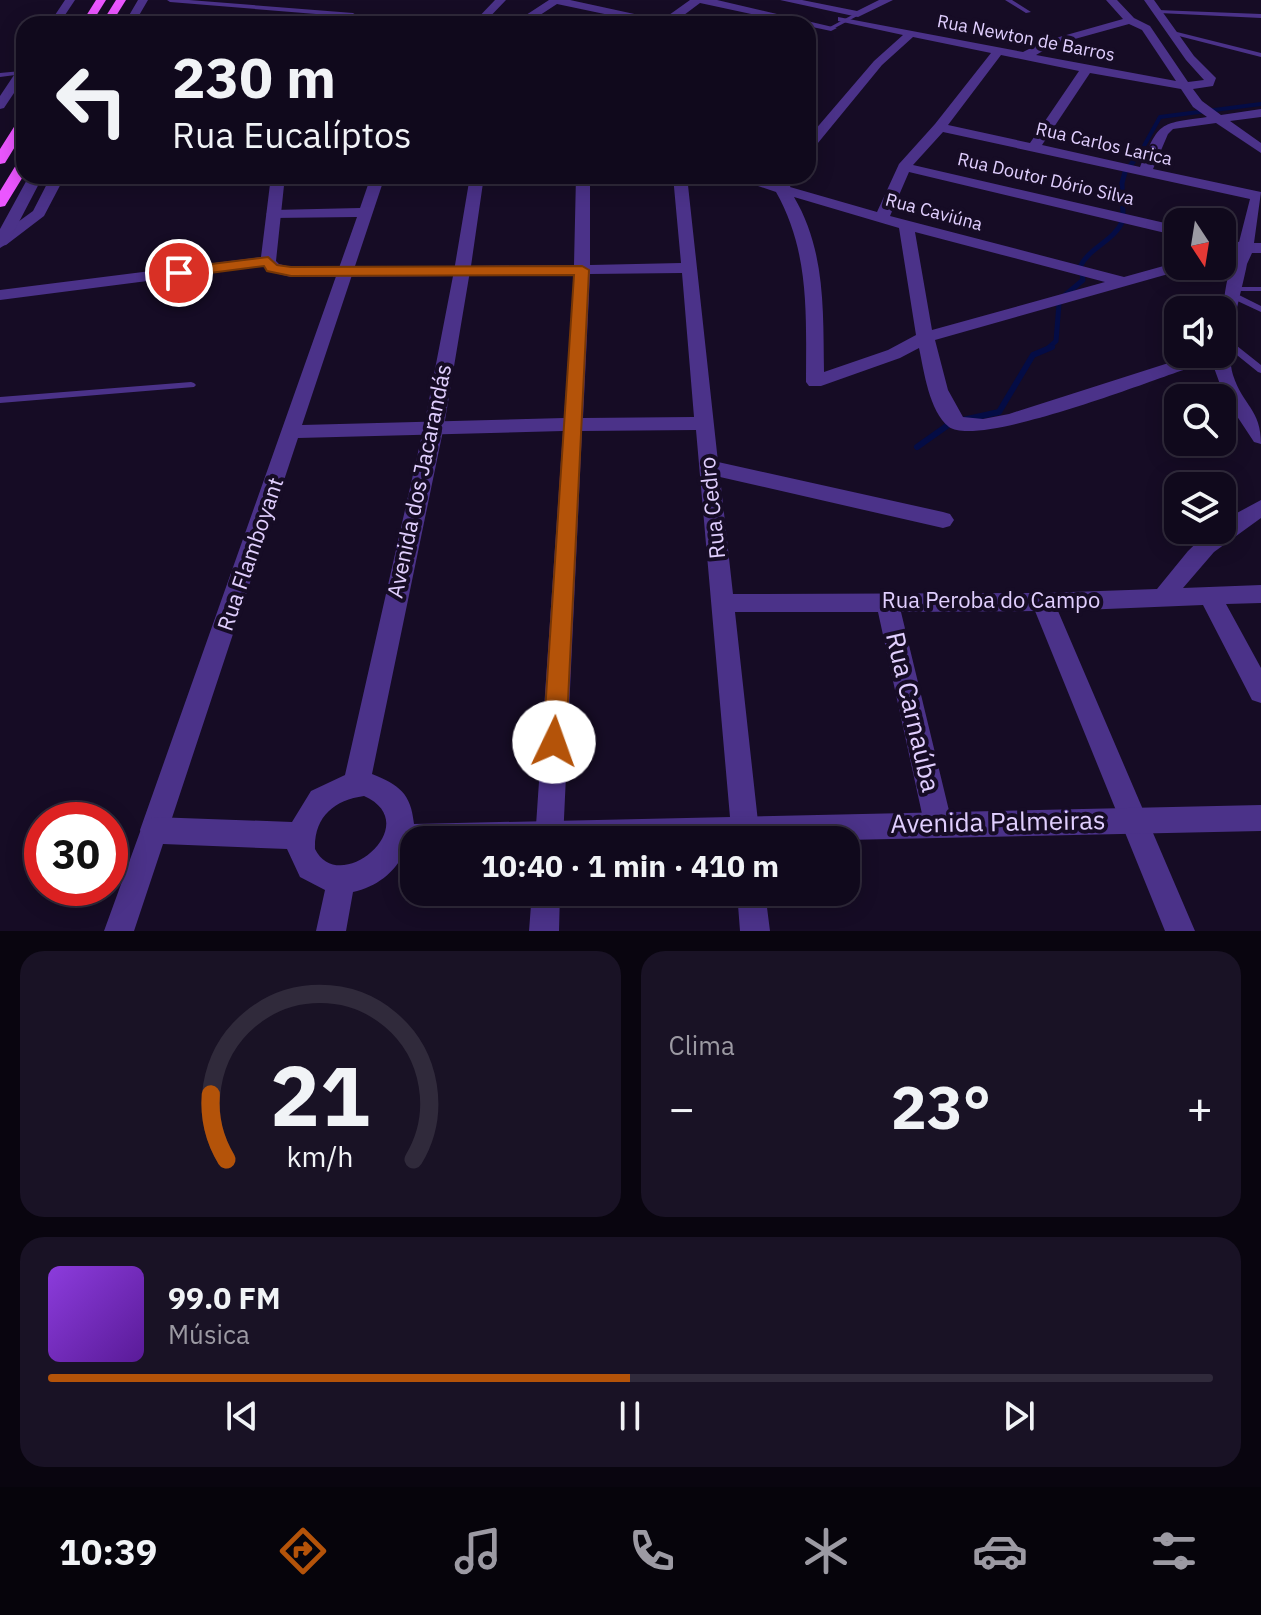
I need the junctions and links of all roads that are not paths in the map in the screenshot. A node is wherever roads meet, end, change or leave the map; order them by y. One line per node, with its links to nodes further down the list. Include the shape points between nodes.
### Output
1 (170, 0): 13 (lane)
2 (303, 0): 13 (lane)
3 (501, 0): 18 (street)
4 (556, 0): 19 (street); 20 (street)
5 (700, 0): 21 (street); 22 (street)
6 (785, 0): 15 (street)
7 (855, 0): 15 (street)
8 (888, 0): 15 (street)
9 (1008, 0): 16 (lane)
10 (1111, 0): 25 (street)
11 (1129, 0): 28 (street)
12 (1149, 0): 14 (street)
13 (293, 10): 17 (lane)
14 (1159, 11): 23 (lane); 29 (street)
15 (862, 12): 24 (lane)
16 (1028, 12)
17 (353, 15)
18 (485, 16)
19 (532, 16)
20 (629, 16)
21 (677, 16)
22 (775, 16)
23 (1261, 16)
24 (842, 19): 27 (lane); 30 (street, Rua Newton de Barros)
25 (1130, 20): 28 (street); 33 (street, via 1049,43)
26 (816, 25): 27 (street)
27 (831, 28): 31 (street)
28 (1146, 28): 29 (street); 37 (street)
29 (1172, 32): 34 (lane); 37 (street, Rua Newton de Barros, via 1210,78 1204,85)
30 (910, 34): 32 (street, Rua Newton de Barros); 43 (street)
31 (816, 36)
32 (998, 51): 33 (street, Rua Newton de Barros); 41 (street)
33 (1027, 55): 35 (street, Rua Newton de Barros)
34 (1261, 55)
35 (1087, 68): 37 (street, Rua Newton de Barros); 44 (street)
36 (16, 81): 38 (street)
37 (1184, 86): 40 (street)
38 (0, 105)
39 (1261, 113): 40 (street)
40 (1212, 114): 45 (street); 48 (street, via 1164,128)
41 (940, 127): 44 (street, Rua Carlos Larica); 47 (street)
42 (16, 135): 46 (main road)
43 (816, 137)
44 (1034, 147): 48 (street, Rua Carlos Larica)
45 (1261, 149)
46 (0, 160)
47 (904, 167): 63 (street); 65 (street, Rua Doutor Dório Silva)
48 (1145, 172): 59 (street, Rua Carlos Larica)
49 (16, 176): 60 (main road)
50 (32, 184): 66 (street)
51 (54, 184): 66 (street, via 39,213)
52 (277, 184): 62 (street)
53 (375, 184): 61 (street, Rua Flamboyant)
54 (476, 184): 71 (street, Avenida dos Jacarandás)
55 (583, 184): 70 (street)
56 (681, 184): 69 (street, Rua Cedro)
57 (785, 184): 80 (street, via 812,267 815,382)
58 (788, 184): 63 (street, Rua Caviúna)
59 (1260, 197): 67 (street, via 1250,220)
60 (0, 203)
61 (365, 212): 62 (street); 73 (street, Rua Flamboyant)
62 (273, 214): 68 (street)
63 (881, 219): 64 (street, Rua Caviúna)
64 (906, 225): 74 (street, Rua Caviúna); 80 (street)
65 (1164, 228)
66 (0, 242)
67 (1250, 250): 76 (street)
68 (268, 261): 73 (street, via 281,271); 77 (street)
69 (690, 268): 70 (street); 87 (street, Rua Cedro)
70 (582, 270): 71 (street); 89 (street)
71 (462, 271): 73 (street); 88 (street, Avenida dos Jacarandás)
72 (1164, 271): 74 (street)
73 (346, 272): 90 (street, Rua Flamboyant)
74 (1124, 282): 80 (street)
75 (1261, 289): 76 (lane)
76 (1234, 292): 78 (street); 79 (lane)
77 (0, 295)
78 (1233, 296)
79 (1261, 309)
80 (926, 337): 82 (street, via 942,404 952,421 975,424 1011,420)
81 (1236, 357): 84 (lane)
82 (1172, 368)
83 (1224, 368): 91 (street, via 1227,386)
84 (1261, 370)
85 (191, 385): 86 (lane)
86 (0, 400)
87 (705, 423): 89 (street); 92 (street, Rua Cedro)
88 (434, 426): 89 (street); 90 (street); 102 (street, Avenida dos Jacarandás)
89 (573, 427): 106 (street)
90 (293, 432): 109 (street, Rua Flamboyant)
91 (1261, 437)
92 (708, 467): 94 (street); 100 (street, Rua Cedro)
93 (1261, 508): 97 (street, via 1198,551)
94 (943, 520)
95 (1261, 594): 96 (street, Rua Peroba do Campo)
96 (1210, 596): 97 (street, Rua Peroba do Campo); 101 (street)
97 (1164, 597): 99 (street, Rua Peroba do Campo)
98 (887, 601): 99 (street, Rua Peroba do Campo); 100 (street, Rua Peroba do Campo); 105 (street, Rua Carnaúba)
99 (1043, 602): 104 (street)
100 (722, 603): 107 (street, Rua Cedro)
101 (1261, 692)
102 (356, 785): 110 (street, via 320,801); 111 (street, via 374,786 396,802)
103 (1261, 818): 104 (street, Avenida Palmeiras)
104 (1135, 819): 105 (street, Avenida Palmeiras); 119 (street)
105 (938, 823): 108 (street, Avenida Palmeiras)
106 (550, 826)
107 (745, 826)
108 (860, 828)
109 (154, 830): 110 (street); 115 (street, Rua Flamboyant)
110 (301, 836): 112 (street, via 303,855 314,870)
111 (399, 838): 112 (street, via 376,867)
112 (341, 880): 116 (street)
113 (545, 906): 117 (street)
114 (752, 906): 118 (street)
115 (119, 931)
116 (331, 931)
117 (544, 931)
118 (755, 931)
119 (1180, 931)

